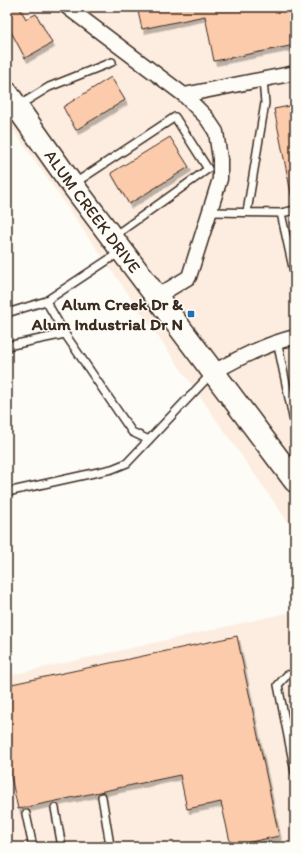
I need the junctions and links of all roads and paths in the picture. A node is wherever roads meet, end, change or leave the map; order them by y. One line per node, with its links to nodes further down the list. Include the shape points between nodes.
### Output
1 (67, 7): 5 (street)
2 (112, 62): 6 (lane)
3 (295, 73): 4 (street)
4 (262, 80): 5 (street); 10 (lane, via 265,103)
5 (184, 95): 9 (street, via 206,117 216,132 219,145 220,179)
6 (12, 100): 7 (main road, ALUM CREEK DRIVE)
7 (72, 185): 12 (main road, ALUM CREEK DRIVE); 12 (lane, via 175,117 208,169)
8 (295, 210): 11 (lane)
9 (210, 212): 10 (lane); 14 (street, via 189,277)
10 (247, 212): 11 (lane)
11 (281, 213): 13 (lane)
12 (117, 244): 14 (main road, ALUM CREEK DRIVE); 15 (lane)
13 (295, 277)
14 (156, 297): 21 (main road, ALUM CREEK DRIVE)
15 (46, 301): 16 (lane); 17 (lane)
16 (7, 313)
17 (65, 334): 20 (lane); 23 (lane, via 132,432)
18 (295, 337): 19 (street)
19 (277, 341): 21 (street); 22 (lane)
20 (7, 346)
21 (212, 373): 23 (lane); 24 (main road, ALUM CREEK DRIVE)
22 (295, 427)
23 (149, 440): 25 (lane, via 127,463 112,469)
24 (295, 482)
25 (7, 492)
26 (295, 674): 27 (lane, via 287,675 278,685)
27 (295, 772)
28 (102, 797): 31 (lane)
29 (55, 808): 33 (lane)
30 (26, 814): 32 (lane)
31 (110, 846): 34 (lane)
32 (33, 847)
33 (62, 847)
34 (100, 847)

